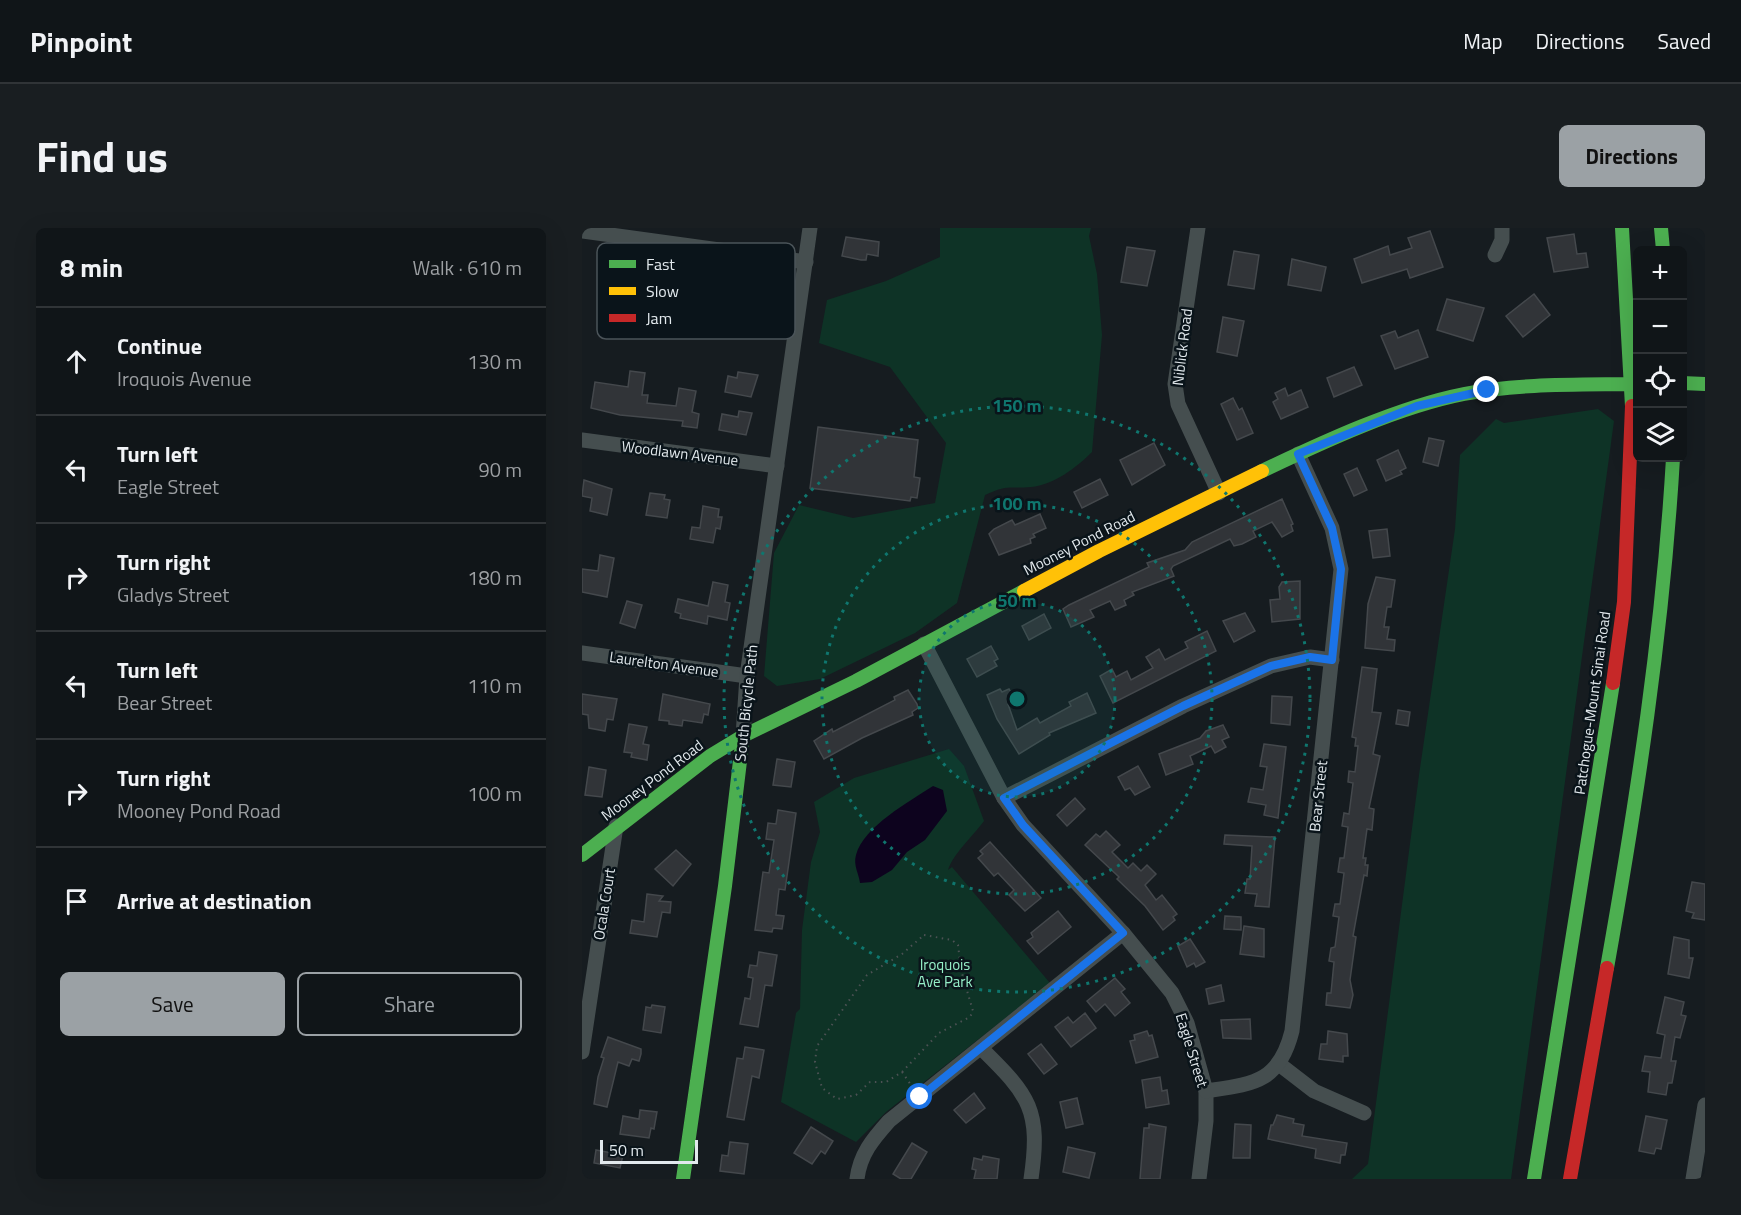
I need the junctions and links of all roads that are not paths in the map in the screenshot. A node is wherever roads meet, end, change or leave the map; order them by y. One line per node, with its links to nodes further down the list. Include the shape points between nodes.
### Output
1 (810, 228): 11 (street, South Bicycle Path)
2 (1198, 228): 21 (street, Niblick Road, via 1175,384 1178,404)
3 (1502, 228): 9 (street, via 1502,240)
4 (1622, 228): 12 (main road, Patchogue-Mount Sinai Road)
5 (1661, 228): 8 (main road)
6 (582, 231): 7 (street)
7 (669, 243)
8 (1663, 246)
9 (1495, 255)
10 (795, 260): 11 (street)
11 (806, 262): 20 (street, South Bicycle Path)
12 (1633, 360)
13 (1687, 383): 15 (main road)
14 (1633, 384): 18 (main road, Mooney Pond Road, via 1538,385 1463,394 1388,417)
15 (1705, 384)
16 (1634, 408): 41 (main road, Patchogue-Mount Sinai Road, via 1618,650)
17 (582, 440): 20 (street, Woodlawn Avenue)
18 (1298, 454): 21 (main road, Mooney Pond Road); 24 (street, Bear Street, via 1332,528 1341,569)
19 (1673, 462): 42 (main road, via 1659,641)
20 (777, 466): 25 (street, South Bicycle Path)
21 (1219, 493): 22 (main road, Mooney Pond Road, via 1078,561)
22 (924, 645): 26 (main road, Mooney Pond Road); 27 (street, Eagle Street)
23 (582, 653): 25 (street, Laurelton Avenue)
24 (1332, 660): 27 (street, via 1310,657 1271,666 1183,706); 33 (street, Bear Street, via 1292,1031)
25 (747, 676): 26 (street, South Bicycle Path)
26 (743, 736): 28 (main road, Mooney Pond Road); 37 (main road, South Bicycle Path)
27 (1004, 798): 30 (street, Eagle Street, via 1023,825)
28 (616, 826): 29 (main road, Mooney Pond Road); 32 (street, Ocala Court)
29 (582, 855)
30 (1123, 933): 31 (street); 34 (street, Eagle Street, via 1172,993 1187,1023)
31 (981, 1048): 38 (street, via 889,1121 868,1146); 39 (street, via 1031,1109 1036,1136)
32 (582, 1052)
33 (1279, 1064): 34 (street, Bear Street, via 1267,1077 1251,1084); 36 (street, via 1314,1090)
34 (1206, 1091): 40 (street, Eagle Street)
35 (1705, 1105): 43 (street)
36 (1364, 1113)
37 (683, 1179)
38 (857, 1179)
39 (1030, 1179)
40 (1199, 1179)
41 (1534, 1179)
42 (1570, 1179)
43 (1693, 1179)

